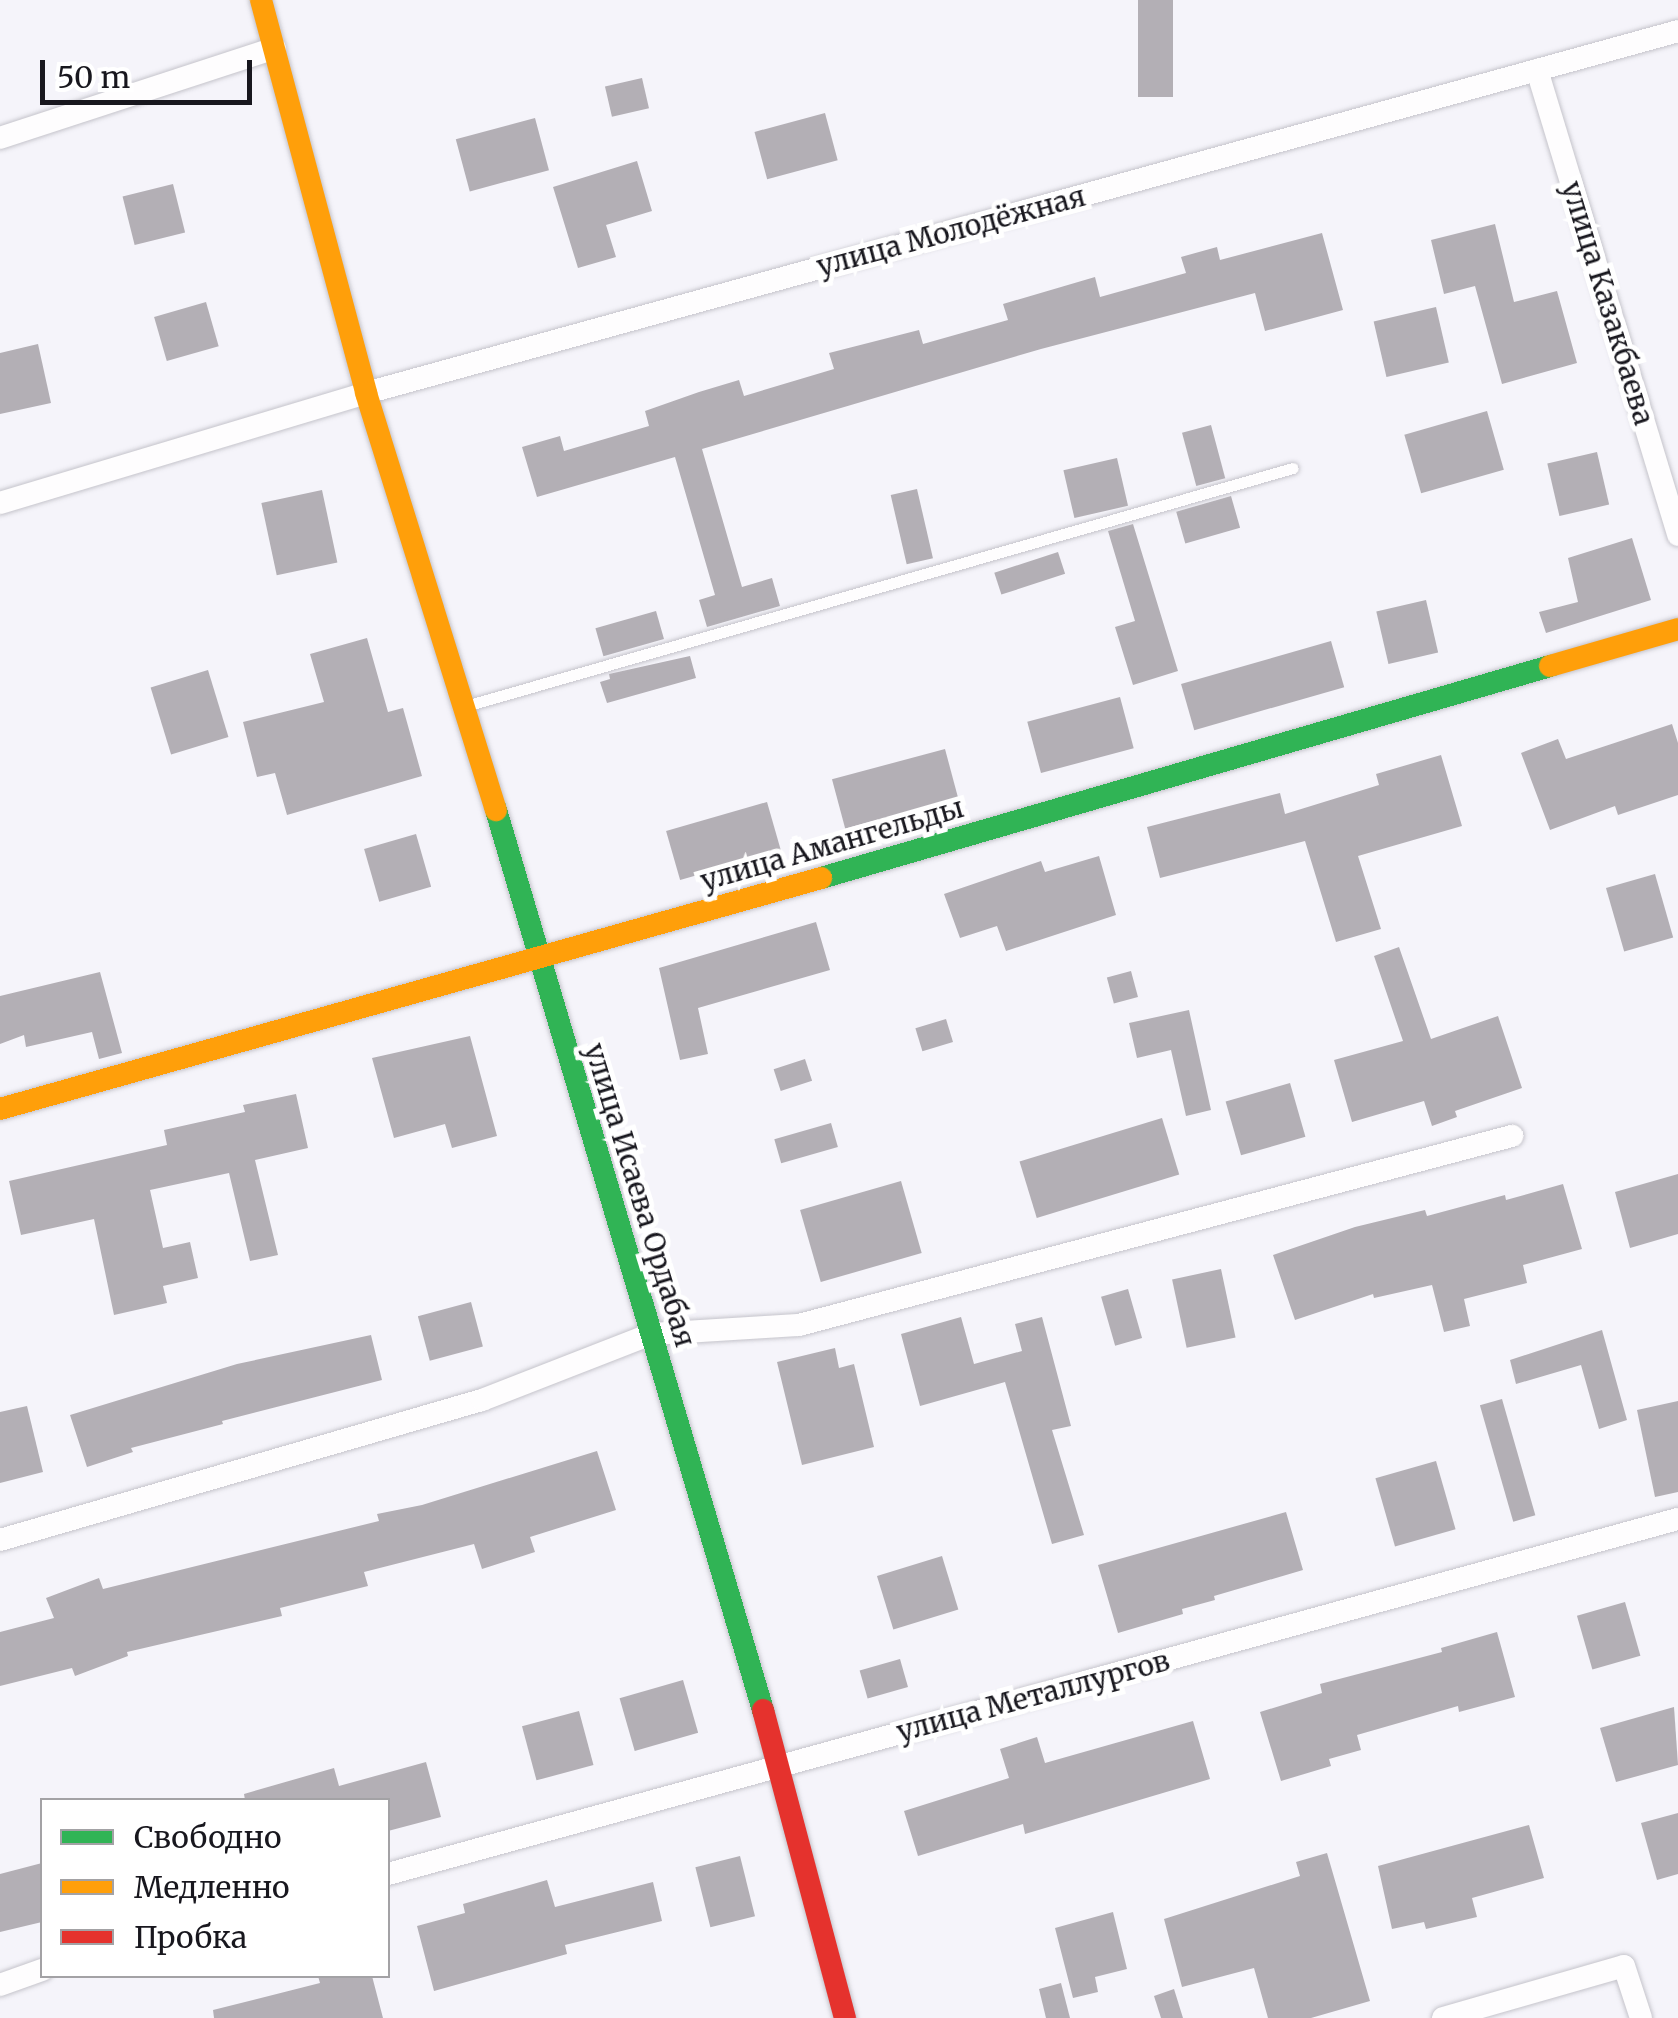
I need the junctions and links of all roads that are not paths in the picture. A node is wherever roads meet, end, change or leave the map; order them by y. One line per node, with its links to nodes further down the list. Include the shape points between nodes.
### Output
1 (261, 0): 3 (street, улица Исаева Ордабая)
2 (1678, 31): 4 (street, улица Молодёжная)
3 (275, 48): 5 (street); 6 (street, улица Исаева Ордабая)
4 (1537, 70): 6 (street, улица Молодёжная); 9 (street, улица Казакбаева)
5 (0, 138)
6 (366, 393): 8 (street, улица Молодёжная); 11 (street, улица Исаева Ордабая)
7 (1293, 468): 11 (lane)
8 (0, 503)
9 (1678, 536)
10 (1678, 629): 12 (street, улица Амангельды)
11 (464, 706): 12 (street, улица Исаева Ордабая)
12 (538, 961): 13 (street, улица Амангельды); 15 (street, улица Исаева Ордабая)
13 (0, 1109)
14 (1512, 1136): 15 (street, via 799,1325)
15 (650, 1334): 17 (street, via 482,1400); 18 (street, улица Исаева Ордабая)
16 (1678, 1519): 18 (street, улица Металлургов)
17 (0, 1540)
18 (778, 1766): 19 (street, улица Металлургов); 22 (street, улица Исаева Ордабая)
19 (390, 1873)
20 (40, 1971): 21 (street)
21 (0, 1986)
22 (845, 2018)
23 (1443, 2018): 24 (street, via 1624,1966)
24 (1641, 2018)

